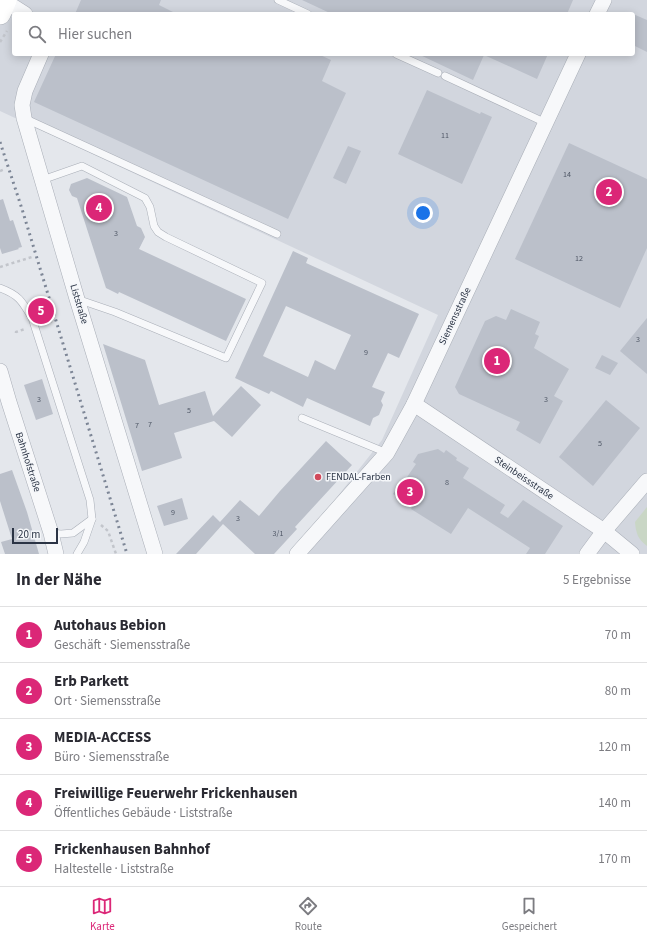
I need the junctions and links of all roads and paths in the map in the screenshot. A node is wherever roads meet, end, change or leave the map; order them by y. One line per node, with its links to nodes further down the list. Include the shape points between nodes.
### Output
1 (278, 0): 4 (lane)
2 (604, 0): 5 (street)
3 (6, 11): 6 (path, via 6,31)
4 (304, 12)
5 (598, 12)
6 (0, 42)
7 (40, 56): 10 (street, Liststraße, via 25,91 22,104)
8 (400, 56): 11 (lane)
9 (577, 56): 11 (street, Siemensstraße)
10 (24, 118): 14 (street, Liststraße); 15 (lane)
11 (546, 123): 22 (street, Siemensstraße)
12 (5, 170): 13 (path)
13 (0, 171)
14 (42, 180): 19 (street, Liststraße); 19 (lane, via 82,166 145,198 158,232 262,283 226,358)
15 (277, 234)
16 (32, 257): 17 (path)
17 (0, 267)
18 (0, 288): 26 (lane, via 22,301 32,318 90,500)
19 (77, 298): 32 (street, Liststraße)
20 (0, 371): 21 (street, Bahnhofstraße)
21 (4, 404): 28 (street, Bahnhofstraße)
22 (414, 404): 24 (street, Siemensstraße); 27 (street, Steinbeissstraße)
23 (302, 418): 24 (lane)
24 (387, 453): 33 (street, Siemensstraße)
25 (647, 481): 27 (street)
26 (92, 519): 28 (lane, via 73,533); 30 (lane); 31 (path, via 108,531)
27 (604, 531): 34 (street); 35 (street, Steinbeissstraße)
28 (51, 533): 29 (street, Bahnhofstraße)
29 (56, 554)
30 (77, 554)
31 (116, 554)
32 (156, 554)
33 (297, 554)
34 (587, 554)
35 (632, 554)

